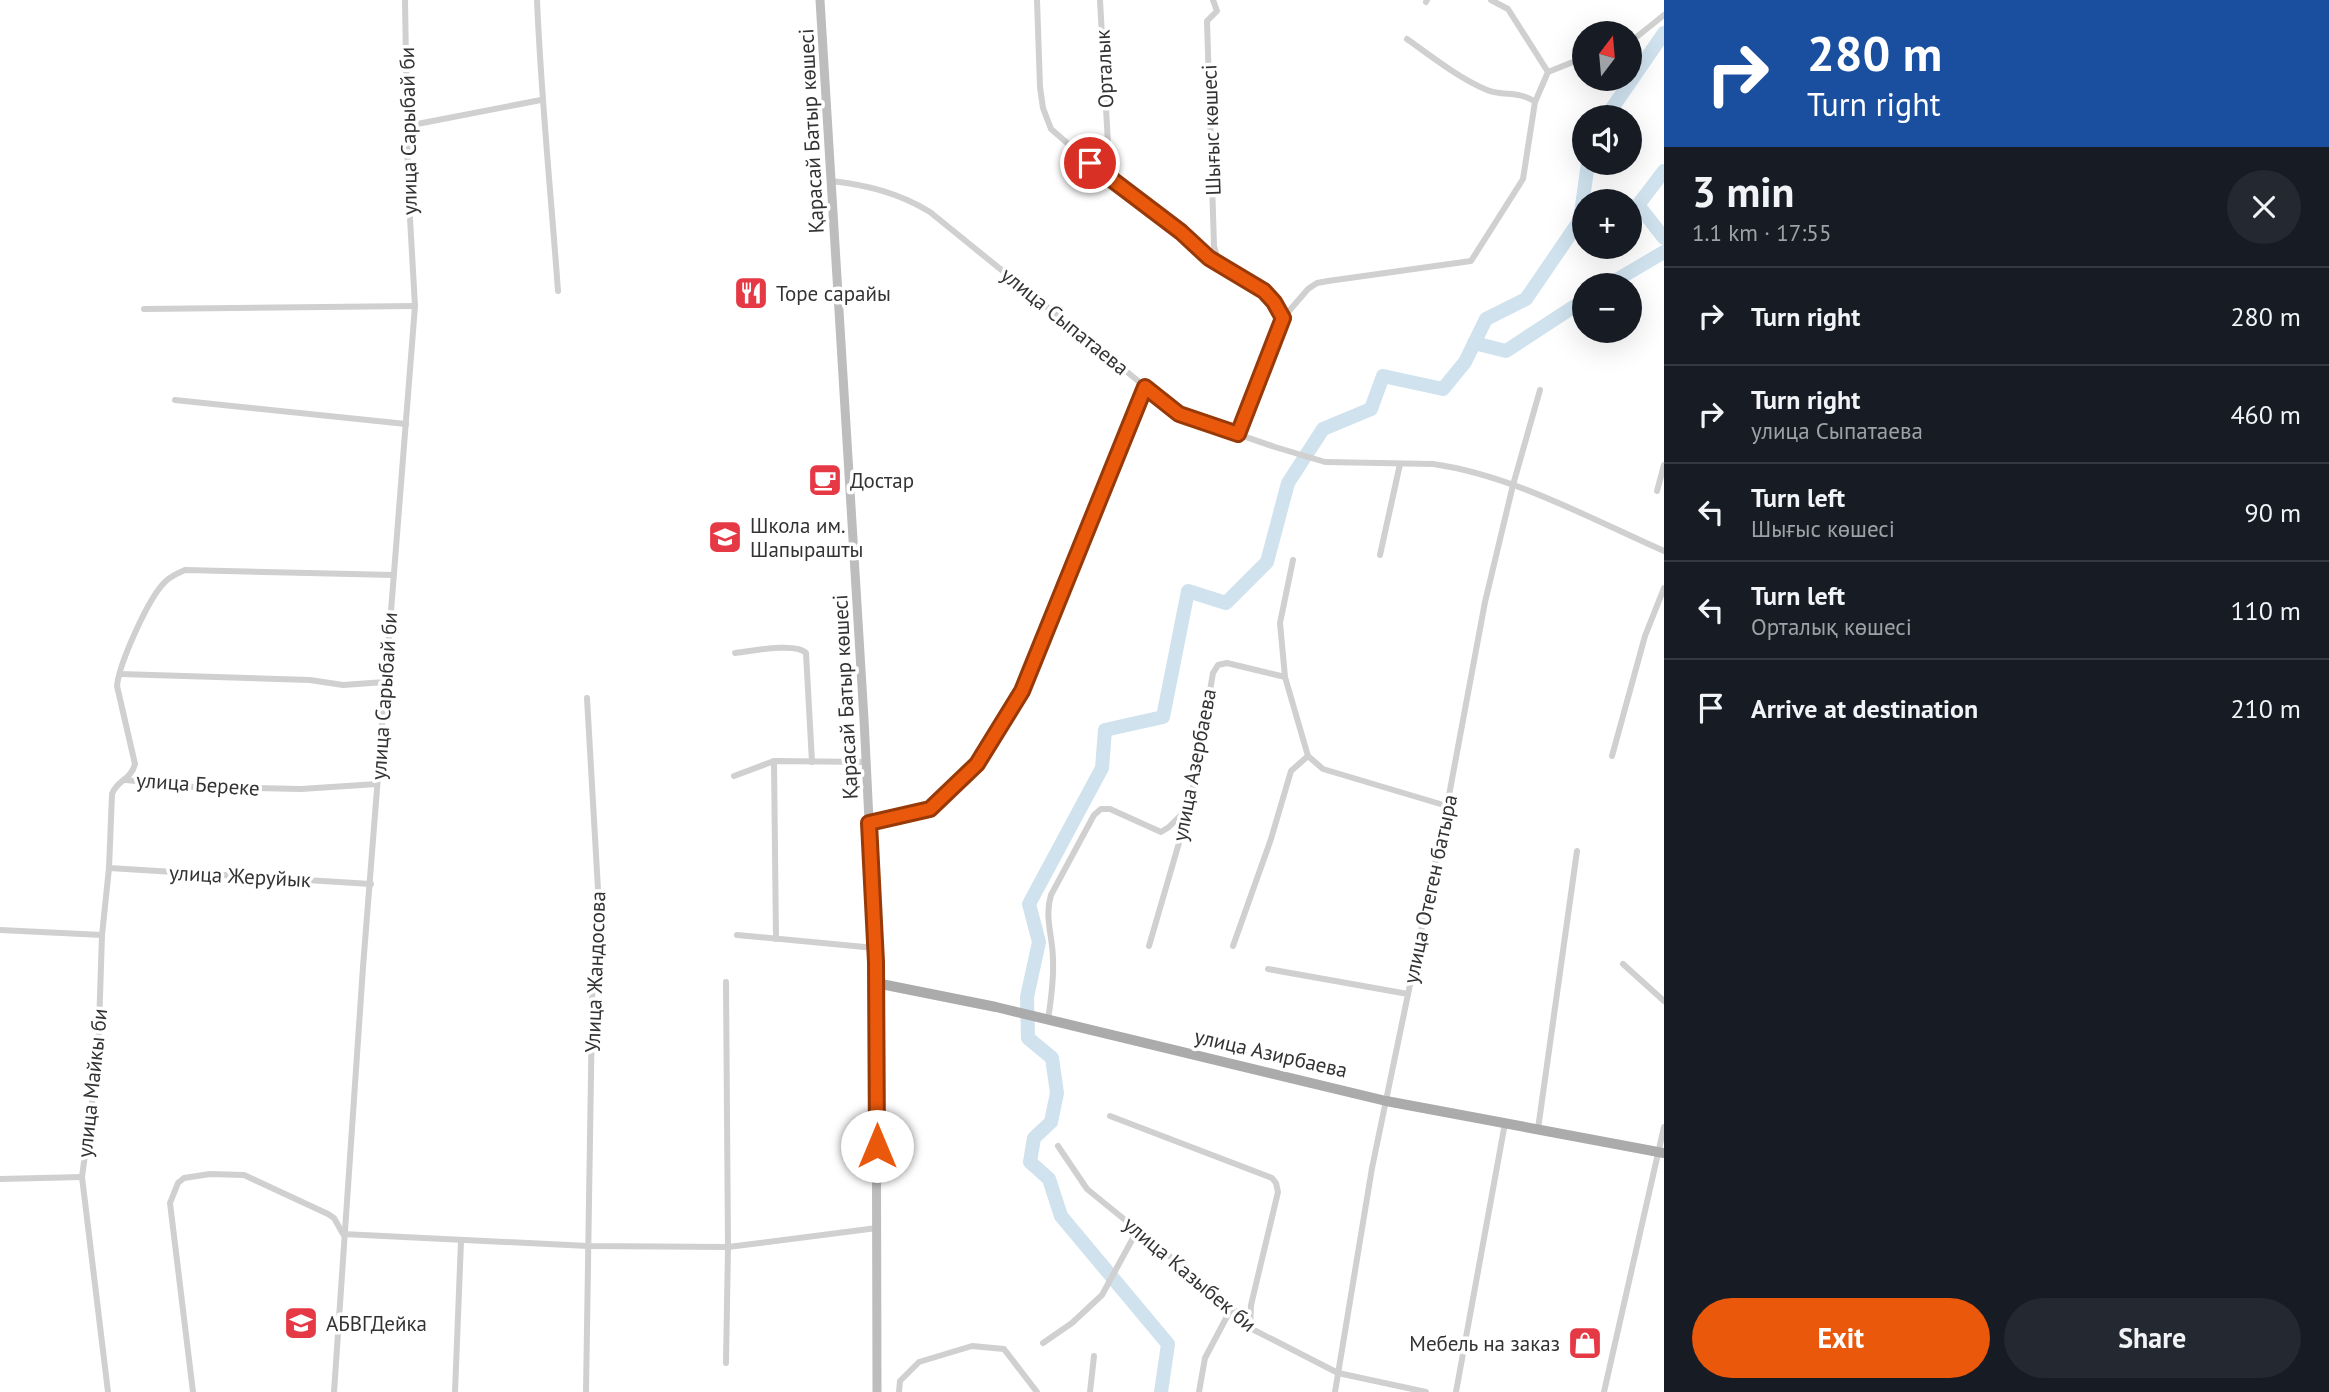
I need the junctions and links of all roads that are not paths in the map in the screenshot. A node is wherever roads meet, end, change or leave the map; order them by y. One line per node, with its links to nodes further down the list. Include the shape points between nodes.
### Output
1 (405, 0): 17 (street, улица Сарыбай би)
2 (537, 0): 15 (street)
3 (820, 0): 19 (main road, Қарасай Батыр көшесі)
4 (1037, 0): 18 (street, via 1040,87 1048,124)
5 (1100, 0): 18 (street, Орталык)
6 (1213, 0): 20 (street, Шығыс көшесі, via 1217,11 1207,21 1214,246)
7 (1491, 0): 9 (street)
8 (1501, 0): 9 (street)
9 (1508, 9): 14 (street)
10 (1664, 15): 11 (street)
11 (1642, 33)
12 (1407, 39): 16 (street, via 1489,91 1526,95)
13 (1572, 62): 14 (street)
14 (1548, 72): 16 (street)
15 (541, 100): 17 (street); 21 (street)
16 (1535, 102): 24 (street, via 1523,179 1471,261 1317,283)
17 (407, 126): 22 (street, улица Сарыбай би)
18 (1110, 180): 20 (street)
19 (831, 181): 25 (street, улица Сыпатаева, via 866,185 911,200 930,212); 48 (main road, Қарасай Батыр көшесі)
20 (1219, 264): 24 (street, via 1264,291)
21 (558, 291)
22 (415, 306): 23 (street); 28 (street, улица Сарыбай би)
23 (144, 309)
24 (1283, 318): 29 (street)
25 (1145, 387): 29 (street, улица Сыпатаева, via 1179,414); 54 (street, via 1022,691 977,764 930,809)
26 (1541, 390): 32 (street, улица Отеген батыра)
27 (175, 400): 28 (street)
28 (405, 424): 37 (street, улица Сарыбай би)
29 (1238, 434): 30 (street, улица Сыпатаева, via 1314,459)
30 (1400, 464): 32 (street, улица Сыпатаева, via 1451,466); 35 (street)
31 (1664, 465): 33 (street)
32 (1513, 485): 34 (street, улица Сыпатаева); 53 (street, улица Отеген батыра, via 1485,602)
33 (1657, 491)
34 (1664, 551)
35 (1380, 555)
36 (1293, 560): 41 (street, via 1280,623)
37 (394, 575): 40 (street, улица Береке, via 185,570 164,583 151,602); 42 (street, улица Сарыбай би)
38 (1664, 588): 45 (street, via 1645,636)
39 (735, 653): 47 (street, via 792,647 806,653)
40 (120, 674): 42 (street, via 344,685); 50 (street, улица Береке, via 117,686 135,764)
41 (1285, 677): 44 (street); 52 (street, улица Азербаева, via 1227,663 1218,665)
42 (385, 682): 51 (street, улица Сарыбай би)
43 (587, 698): 85 (street, Улица Жандосова, via 600,924 593,947)
44 (1308, 756): 53 (street, via 1323,769); 63 (street, via 1291,771)
45 (1612, 756)
46 (775, 761): 47 (street); 49 (street); 61 (street)
47 (812, 761): 48 (street)
48 (866, 762): 54 (main road, Қарасай Батыр көшесі)
49 (734, 776)
50 (127, 780): 51 (street, улица Береке, via 194,787 301,789); 56 (street, улица Майкы би, via 112,794)
51 (377, 784): 57 (street, улица Сарыбай би)
52 (1190, 806): 62 (street, улица Азербаева); 71 (street, via 1161,831 1111,809 1094,815 1046,908 1054,976)
53 (1447, 806): 69 (street, улица Отеген батыра)
54 (869, 823): 64 (main road, Қарасай Батыр көшесі)
55 (1577, 851): 76 (street)
56 (109, 869): 57 (street, улица Жеруйык); 59 (street, улица Майкы би)
57 (371, 884): 83 (street, улица Сарыбай би)
58 (0, 930): 59 (street)
59 (102, 935): 79 (street, улица Майкы би, via 98,1057)
60 (737, 935): 61 (street)
61 (776, 939): 64 (street)
62 (1149, 946)
63 (1233, 946)
64 (876, 948): 68 (main road, Қарасай Батыр көшесі)
65 (1623, 964): 70 (street)
66 (1268, 969): 69 (street)
67 (726, 982): 86 (street)
68 (876, 983): 71 (main road, улица Азирбаева); 81 (main road, Қарасай Батыр көшесі)
69 (1408, 994): 72 (street, улица Отеген батыра)
70 (1664, 1001)
71 (1044, 1019): 72 (main road, улица Азирбаева)
72 (1386, 1101): 74 (main road, улица Азирбаева); 92 (street, улица Отеген батыра)
73 (1110, 1116): 88 (street, via 1272,1178 1276,1184)
74 (1505, 1123): 76 (main road, улица Азирбаева); 105 (street)
75 (1664, 1126): 78 (street)
76 (1538, 1129): 78 (main road, улица Азирбаева)
77 (1058, 1146): 82 (street, улица Казыбек би, via 1087,1189)
78 (1661, 1152): 106 (street)
79 (82, 1177): 80 (street); 93 (street, улица Майкы би)
80 (0, 1179)
81 (877, 1228): 86 (street); 98 (main road, Қарасай Батыр көшесі)
82 (1138, 1229): 87 (street, улица Казыбек би); 89 (street, via 1102,1295)
83 (343, 1234): 84 (street); 94 (street, via 328,1214 251,1177 210,1174 180,1181 170,1203); 95 (street, улица Сарыбай би)
84 (461, 1241): 85 (street); 96 (street)
85 (588, 1246): 86 (street); 97 (street, Улица Жандосова)
86 (728, 1247): 91 (street)
87 (1233, 1307): 88 (street, улица Казыбек би); 102 (street, via 1205,1358)
88 (1250, 1328): 92 (street, улица Казыбек би)
89 (1042, 1343)
90 (1094, 1356): 101 (street)
91 (726, 1363)
92 (1338, 1373): 103 (street, улица Отеген батыра); 104 (street, улица Казыбек би)
93 (108, 1392)
94 (193, 1392)
95 (334, 1392)
96 (455, 1392)
97 (586, 1392)
98 (877, 1392)
99 (899, 1392): 100 (street, via 900,1381 919,1362 972,1346 1004,1349)
100 (1037, 1392)
101 (1090, 1392)
102 (1199, 1392)
103 (1335, 1392)
104 (1426, 1392)
105 (1456, 1392)
106 (1604, 1392)

